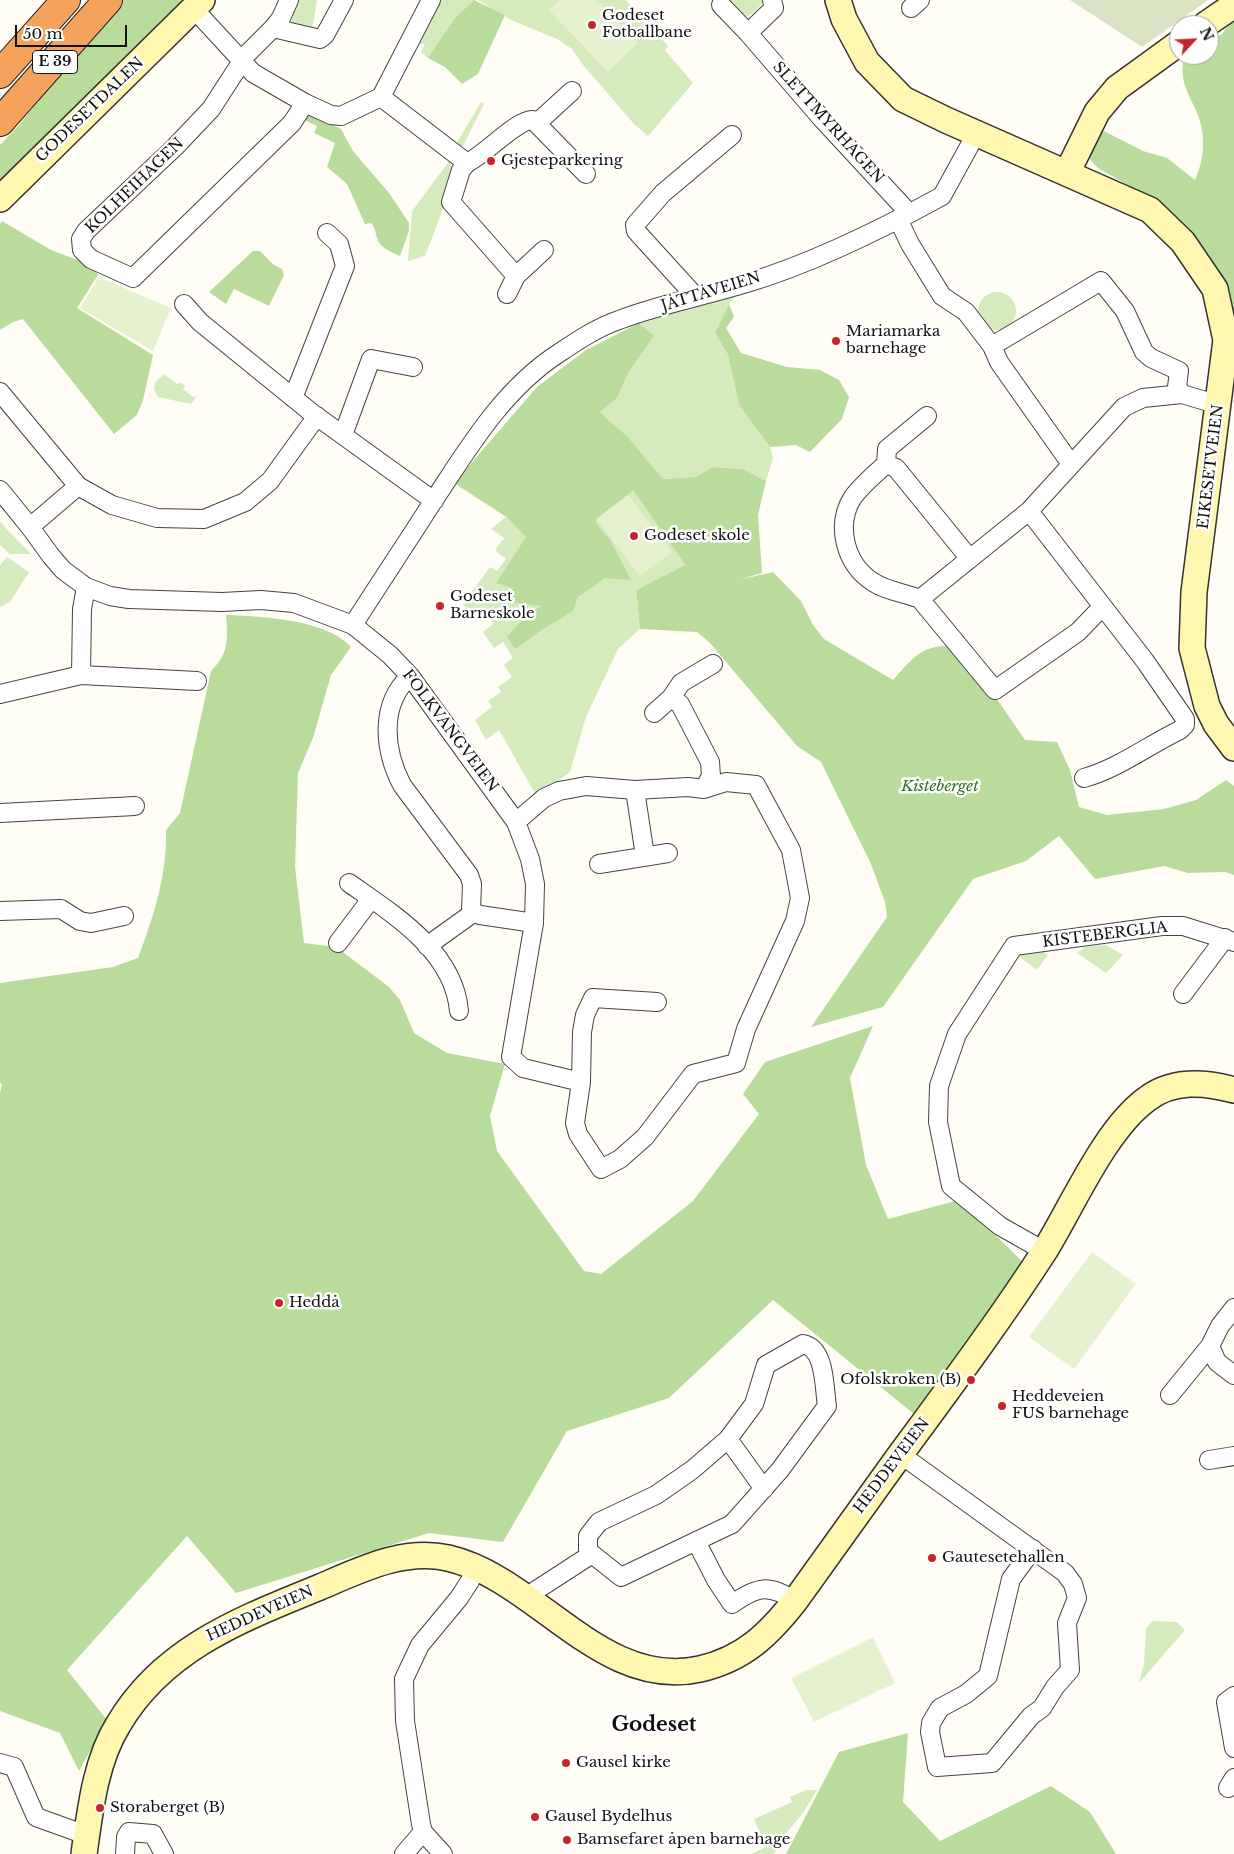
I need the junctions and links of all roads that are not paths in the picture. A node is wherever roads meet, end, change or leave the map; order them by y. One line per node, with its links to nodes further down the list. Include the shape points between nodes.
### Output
1 (66, 0): 16 (highway, E 39)
2 (108, 0): 20 (highway, E 39)
3 (289, 0): 12 (street, KOLHEIHAGEN)
4 (344, 0): 12 (street, via 320,39)
5 (431, 0): 18 (street)
6 (772, 0): 13 (street, via 774,8)
7 (838, 0): 22 (street, via 854,42 883,80 904,99)
8 (198, 4): 15 (street); 27 (street, GODESETDALEN)
9 (721, 5): 13 (street, SLETTMYRHAGEN)
10 (1234, 5): 11 (street)
11 (1219, 15)
12 (273, 28): 15 (street, KOLHEIHAGEN)
13 (748, 33): 28 (street, SLETTMYRHAGEN)
14 (1169, 50): 25 (street, via 1117,88 1102,106 1076,150)
15 (240, 62): 19 (street); 19 (street, KOLHEIHAGEN, via 211,109 86,232 80,244 85,254 133,278 292,123)
16 (0, 74)
17 (572, 91): 21 (street)
18 (381, 97): 19 (street, via 341,116 331,116); 24 (street)
19 (305, 103)
20 (0, 122)
21 (537, 123): 24 (street, via 520,122 492,148); 26 (street)
22 (976, 134): 25 (street, EIKESETVEIEN); 28 (street, JÅTTÅVEIEN, via 942,196)
23 (732, 135): 33 (street, via 659,190 636,221 635,228)
24 (467, 163): 31 (street, via 461,170 450,202)
25 (1067, 174): 40 (street, EIKESETVEIEN, via 1150,210 1183,242 1215,289 1226,340)
26 (586, 175)
27 (0, 200)
28 (904, 216): 33 (street, JÅTTÅVEIEN, via 816,256 749,282); 35 (street, SLETTMYRHAGEN, via 910,244 942,296 966,312)
29 (328, 233): 39 (street, via 339,244 345,266)
30 (544, 250): 31 (street)
31 (516, 276): 32 (street)
32 (507, 294)
33 (696, 297): 48 (street, JÅTTÅVEIEN, via 617,320 558,353 512,391 496,409)
34 (184, 304): 39 (street, via 200,322)
35 (992, 346): 38 (street, via 1101,281 1125,311 1144,352 1179,371 1177,387); 44 (street, SLETTMYRHAGEN, via 999,362)
36 (413, 367): 43 (street, via 371,359)
37 (0, 392): 46 (street)
38 (1182, 394): 40 (street); 44 (street, via 1143,398 1124,407)
39 (293, 398): 41 (street)
40 (1219, 405): 63 (street, EIKESETVEIEN, via 1194,592 1192,648 1207,706)
41 (317, 416): 43 (street); 46 (street, via 261,490 245,502 217,515 197,519 157,518 112,505)
42 (927, 416): 45 (street, via 887,449)
43 (343, 436): 48 (street)
44 (1073, 463): 49 (street)
45 (886, 464): 51 (street, via 896,468); 53 (street, via 850,504 844,528 845,549 856,566 873,582)
46 (78, 486): 50 (street)
47 (0, 490): 50 (street, FOLKVANGVEIEN)
48 (434, 501): 55 (street, JÅTTÅVEIEN)
49 (1029, 511): 51 (street); 54 (street)
50 (30, 527): 52 (street, FOLKVANGVEIEN, via 63,570)
51 (970, 559): 53 (street)
52 (86, 587): 55 (street, FOLKVANGVEIEN, via 129,599 294,603); 57 (street, via 82,609)
53 (920, 599): 54 (street, via 994,690 1078,632)
54 (1102, 607): 64 (street, via 1183,714 1185,725 1108,771)
55 (353, 625): 58 (street, FOLKVANGVEIEN)
56 (713, 664): 61 (street, via 681,683)
57 (81, 676): 59 (street); 60 (street)
58 (410, 676): 69 (street, FOLKVANGVEIEN); 76 (street, via 388,713 388,742 395,770 469,875)
59 (197, 681)
60 (0, 694)
61 (671, 698): 62 (street); 65 (street, via 680,704 710,762 711,776)
62 (654, 713)
63 (1234, 748)
64 (1084, 778)
65 (704, 789): 66 (street); 85 (street, via 726,782 756,785 791,850 800,898 795,921 746,1029 736,1064 693,1074 645,1136 620,1159 602,1169 578,1134 575,1123)
66 (635, 790): 69 (street, via 586,786 559,791 544,798); 71 (street)
67 (135, 806): 68 (street)
68 (0, 813)
69 (516, 822): 78 (street, FOLKVANGVEIEN, via 530,859 535,884)
70 (668, 853): 71 (street)
71 (645, 856): 72 (street)
72 (600, 864)
73 (348, 883): 74 (street)
74 (371, 899): 80 (street); 81 (street, via 417,934)
75 (0, 911): 77 (street, via 61,909 80,921 91,923)
76 (473, 913): 78 (street); 81 (street)
77 (124, 916)
78 (534, 923): 85 (street, FOLKVANGVEIEN, via 512,1057 523,1068)
79 (1229, 940): 82 (street, KISTEBERGLIA); 87 (street, KISTEBERGLIA, via 1183,926 1162,926 1014,946 957,1034 939,1086 938,1122 951,1186 1000,1226)
80 (338, 943)
81 (427, 946): 84 (street, via 440,962 456,994)
82 (1183, 994)
83 (657, 1002): 85 (street, via 593,998 582,1032)
84 (458, 1011)
85 (581, 1082)
86 (1234, 1090): 87 (street, HEDDEVEIEN, via 1216,1085 1184,1084 1147,1098 1114,1132)
87 (1044, 1251): 93 (street, HEDDEVEIEN, via 990,1333)
88 (1234, 1308): 89 (street)
89 (1210, 1346): 90 (street, via 1217,1362); 91 (street)
90 (1234, 1375)
91 (1170, 1395)
92 (728, 1439): 96 (street); 96 (street, via 754,1404 766,1365 803,1344 812,1348 821,1365 827,1406); 99 (street, via 656,1495 599,1522 588,1536 588,1550)
93 (900, 1454): 98 (street); 102 (street, HEDDEVEIEN)
94 (1234, 1456): 95 (street)
95 (1209, 1460)
96 (764, 1489): 97 (street, via 732,1524)
97 (696, 1541): 99 (street, via 621,1577); 102 (street, via 732,1604 741,1597 766,1589 781,1592)
98 (1033, 1549): 98 (street, via 1011,1579 988,1676 966,1694 940,1708 931,1724 937,1767 992,1763 1031,1716 1042,1708 1070,1670 1067,1623 1078,1598 1076,1591 1065,1573)
99 (592, 1554): 101 (street, via 535,1591)
100 (475, 1567): 101 (street, HEDDEVEIEN); 106 (street, via 459,1598 420,1645 404,1679 405,1721); 107 (street, HEDDEVEIEN, via 438,1556 397,1557 280,1603 199,1641 141,1693 117,1726 97,1780)
101 (528, 1599): 102 (street, HEDDEVEIEN, via 620,1660 677,1672 711,1666 740,1654 766,1636)
102 (795, 1600)
103 (1234, 1696): 104 (street, via 1226,1702)
104 (1234, 1748)
105 (0, 1763): 107 (street, via 14,1768 36,1817)
106 (423, 1832): 110 (street); 111 (street)
107 (85, 1844)
108 (125, 1854): 109 (street, via 128,1832 153,1834)
109 (164, 1854)
110 (404, 1854)
111 (443, 1854)

